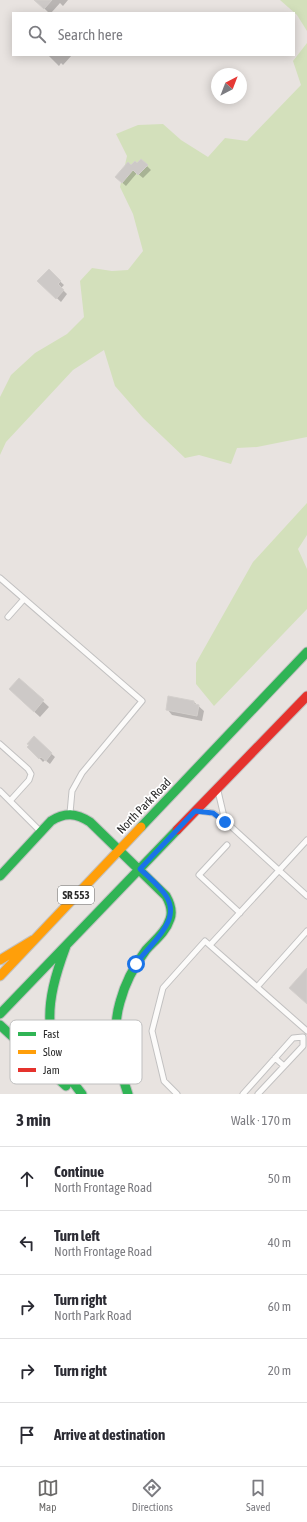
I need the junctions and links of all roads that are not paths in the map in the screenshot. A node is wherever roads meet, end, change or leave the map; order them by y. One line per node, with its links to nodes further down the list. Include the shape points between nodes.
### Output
1 (0, 578): 2 (lane)
2 (24, 599): 3 (lane); 11 (lane, via 142,701 82,772 72,791)
3 (8, 618)
4 (307, 652): 16 (main road, North Park Road)
5 (307, 696): 7 (main road)
6 (0, 744): 9 (lane, via 31,774 29,780)
7 (217, 788): 10 (main road); 12 (lane)
8 (0, 791): 9 (lane)
9 (10, 801): 13 (lane)
10 (195, 811): 12 (lane, via 213,813); 17 (main road)
11 (70, 814): 13 (main road, via 58,815); 16 (main road, via 81,816 90,822)
12 (225, 822): 18 (lane)
13 (40, 832): 19 (main road)
14 (307, 840): 18 (lane)
15 (227, 845): 21 (lane, via 199,875)
16 (119, 850): 17 (main road); 23 (main road, North Park Road / SR 553)
17 (140, 869): 25 (main road, SR 553); 31 (main road, via 169,901 170,919 166,928 144,953 129,976 122,990)
18 (279, 871): 20 (lane); 21 (lane)
19 (0, 876)
20 (307, 896)
21 (240, 913): 24 (lane)
22 (307, 931): 28 (lane)
23 (33, 940): 26 (main road); 27 (main road, North Park Road / SR 553)
24 (210, 945): 28 (lane); 43 (lane, via 205,941 163,988 152,1031 164,1081)
25 (66, 946): 29 (main road, SR 553); 30 (main road, via 50,996)
26 (0, 960)
27 (0, 976)
28 (257, 987): 34 (lane)
29 (0, 1014)
30 (49, 1020)
31 (116, 1020)
32 (0, 1025): 33 (main road)
33 (10, 1034)
34 (306, 1034): 35 (lane, via 293,1038); 36 (lane, via 303,1046)
35 (275, 1058): 36 (lane); 44 (lane)
36 (284, 1066): 45 (lane)
37 (64, 1084): 40 (main road)
38 (73, 1084): 41 (main road)
39 (124, 1084): 42 (main road)
40 (73, 1094)
41 (82, 1094)
42 (128, 1094)
43 (177, 1094)
44 (243, 1094)
45 (258, 1094)

